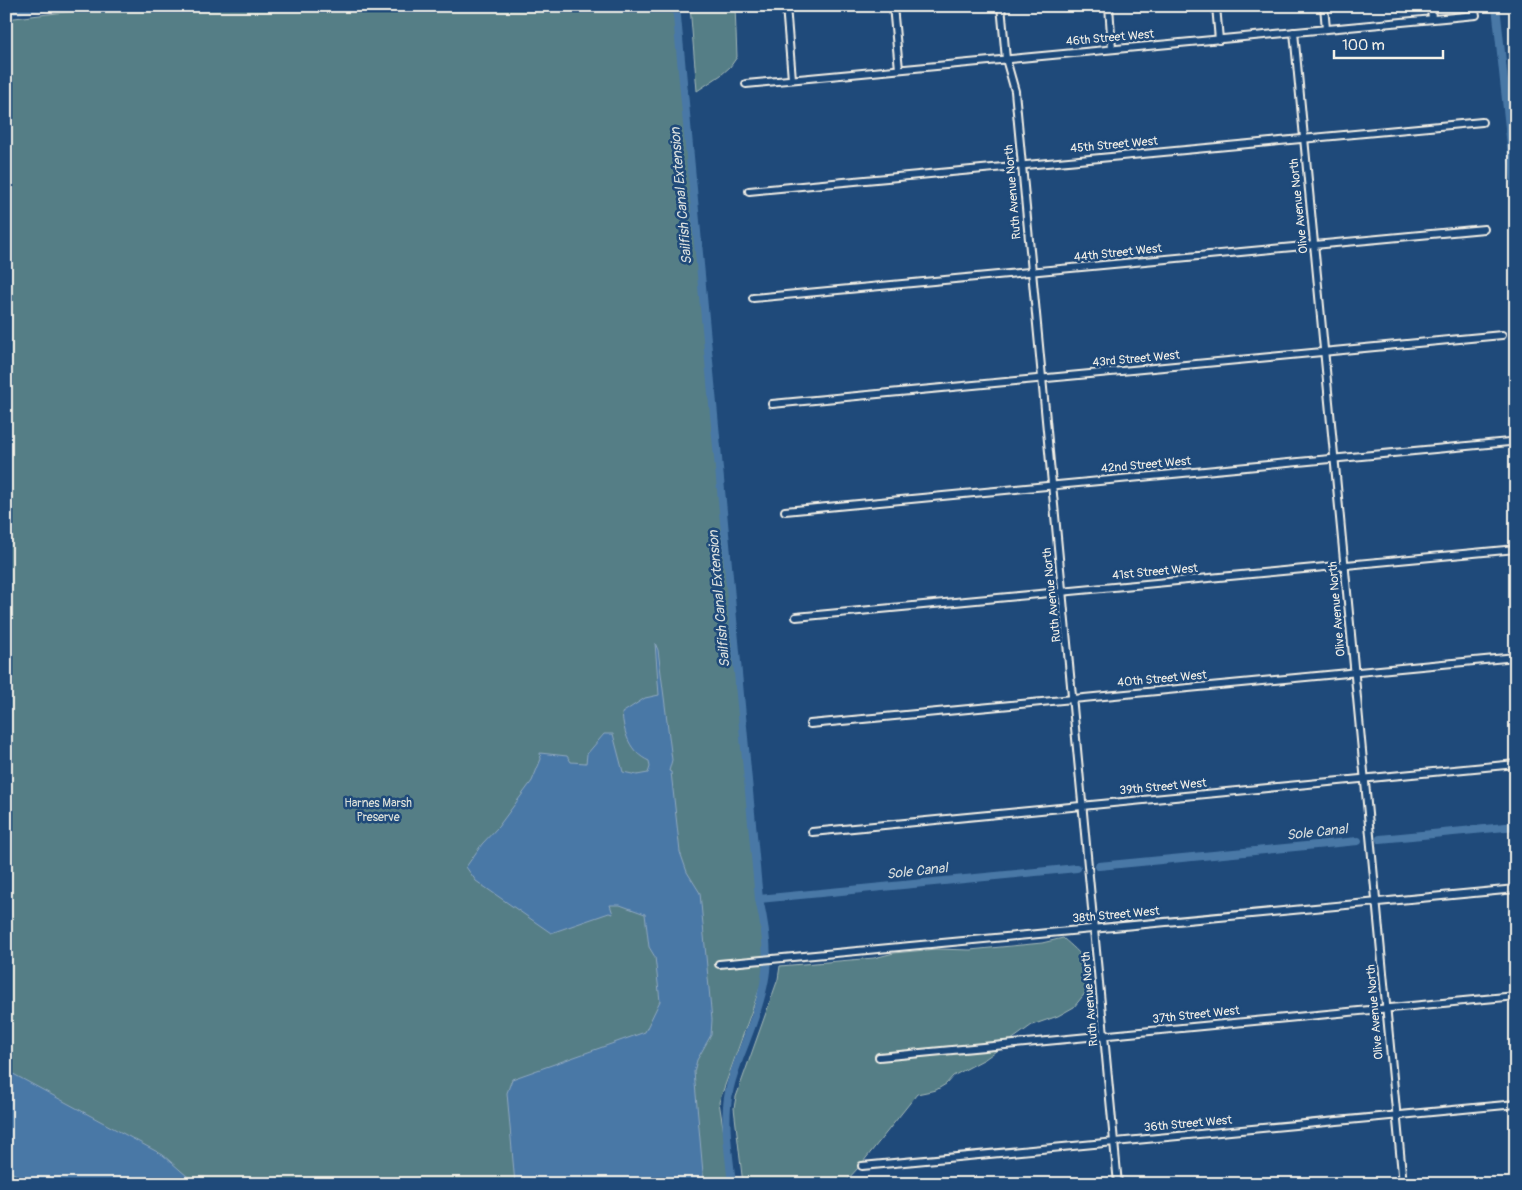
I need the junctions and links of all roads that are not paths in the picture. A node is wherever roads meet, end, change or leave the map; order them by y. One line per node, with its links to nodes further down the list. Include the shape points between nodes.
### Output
1 (786, 6): 16 (street)
2 (893, 6): 15 (street)
3 (1001, 6): 14 (street, Ruth Avenue North)
4 (1109, 6): 13 (street)
5 (1216, 6): 12 (street)
6 (1324, 6): 10 (street)
7 (1431, 6): 9 (street)
8 (1476, 15): 9 (street, 46th Street West)
9 (1432, 19): 10 (street, 46th Street West)
10 (1326, 29): 11 (street, 46th Street West)
11 (1294, 32): 12 (street, 46th Street West); 19 (street, Olive Avenue North)
12 (1219, 40): 13 (street, 46th Street West)
13 (1112, 49): 14 (street, 46th Street West)
14 (1006, 59): 15 (street, 46th Street West); 20 (street, Ruth Avenue North, via 1015,91)
15 (899, 69): 16 (street, 46th Street West)
16 (792, 80): 17 (street, 46th Street West)
17 (746, 84)
18 (1482, 122): 19 (street, 45th Street West)
19 (1304, 138): 20 (street, 45th Street West); 23 (street, Olive Avenue North)
20 (1022, 165): 21 (street, 45th Street West); 24 (street, Ruth Avenue North)
21 (749, 191)
22 (1484, 229): 23 (street, 44th Street West)
23 (1314, 245): 24 (street, 44th Street West); 27 (street, Olive Avenue North)
24 (1032, 272): 25 (street, 44th Street West); 28 (street, Ruth Avenue North)
25 (753, 298)
26 (1502, 335): 27 (street, 43rd Street West)
27 (1324, 352): 28 (street, 43rd Street West); 31 (street, Olive Avenue North)
28 (1041, 379): 29 (street, 43rd Street West); 32 (street, Ruth Avenue North)
29 (772, 404)
30 (1509, 442): 31 (street, 42nd Street West)
31 (1334, 458): 32 (street, 42nd Street West); 35 (street, Olive Avenue North)
32 (1052, 486): 33 (street, 42nd Street West); 36 (street, Ruth Avenue North)
33 (785, 511)
34 (1516, 549): 35 (street, 41st Street West)
35 (1344, 565): 36 (street, 41st Street West); 39 (street, Olive Avenue North)
36 (1063, 592): 37 (street, 41st Street West); 40 (street, Ruth Avenue North)
37 (796, 617)
38 (1516, 657): 39 (street, 40th Street West)
39 (1354, 671): 40 (street, 40th Street West); 43 (street, Olive Avenue North)
40 (1073, 699): 41 (street, 40th Street West); 44 (street, Ruth Avenue North)
41 (810, 724)
42 (1516, 764): 43 (street, 39th Street West)
43 (1364, 779): 44 (street, 39th Street West); 47 (street, Olive Avenue North)
44 (1083, 806): 45 (street, 39th Street West); 48 (street, Ruth Avenue North)
45 (812, 832)
46 (1516, 889): 47 (street, 38th Street West)
47 (1376, 902): 48 (street, 38th Street West); 51 (street, Olive Avenue North)
48 (1095, 929): 49 (street, 38th Street West); 52 (street, Ruth Avenue North)
49 (719, 964)
50 (1516, 996): 51 (street, 37th Street West)
51 (1386, 1009): 52 (street, 37th Street West); 55 (street, Olive Avenue North)
52 (1105, 1036): 53 (street, 37th Street West); 56 (street, Ruth Avenue North)
53 (879, 1057)
54 (1516, 1104): 55 (street, 36th Street West)
55 (1396, 1116): 56 (street, 36th Street West); 59 (street, Olive Avenue North)
56 (1114, 1142): 57 (street, 36th Street West); 58 (street, Ruth Avenue North)
57 (862, 1166)
58 (1118, 1184)
59 (1402, 1184)

